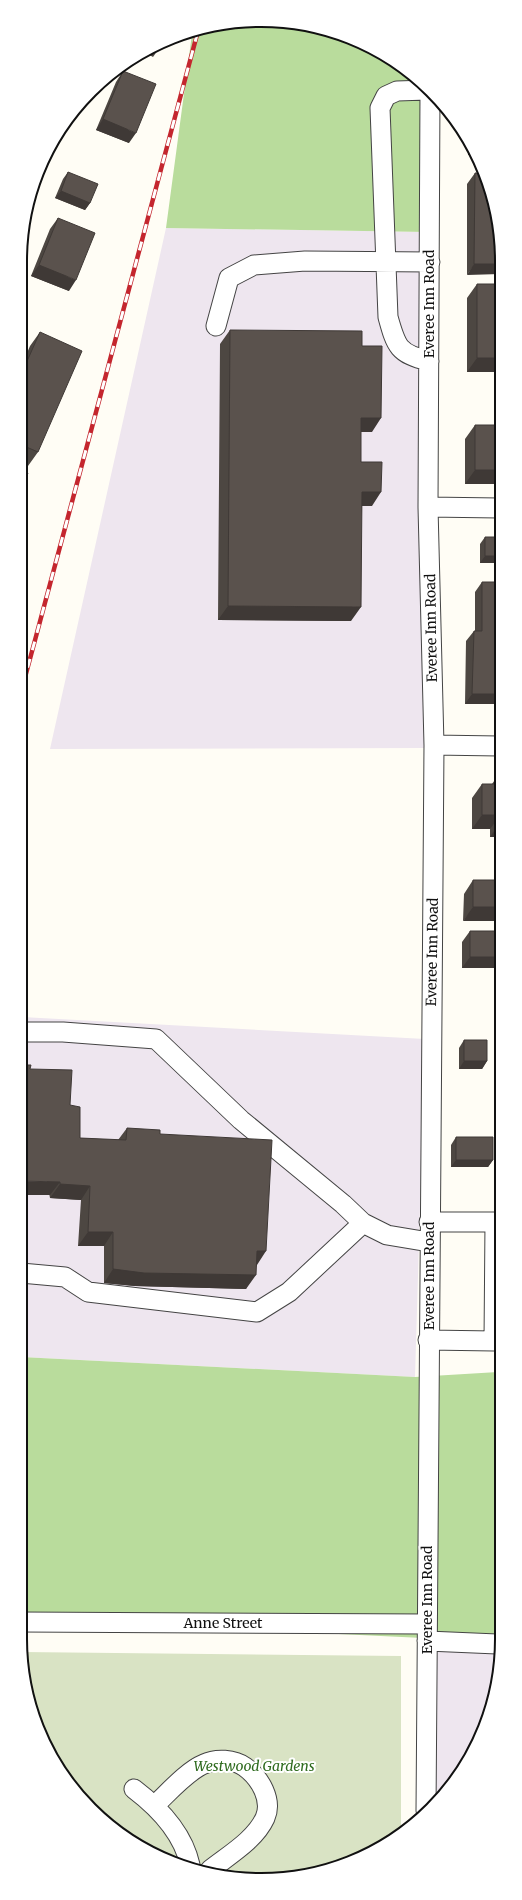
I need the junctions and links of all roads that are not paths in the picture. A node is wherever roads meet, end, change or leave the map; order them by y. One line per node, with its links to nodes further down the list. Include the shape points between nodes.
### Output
1 (420, 90): 3 (street, via 397,91 386,96 380,108)
2 (430, 100): 4 (street, Everee Inn Road)
3 (386, 261): 4 (street); 5 (street, via 306,261 254,266 229,278); 6 (street, via 388,317 393,335 400,348 411,357)
4 (430, 262): 6 (street, Everee Inn Road)
5 (216, 326)
6 (429, 361): 7 (street, Everee Inn Road)
7 (428, 507): 8 (street); 9 (street, Everee Inn Road)
8 (495, 508)
9 (434, 745): 10 (street); 12 (street, Everee Inn Road)
10 (495, 746)
11 (27, 1032): 14 (street, via 156,1039 241,1120)
12 (429, 1222): 13 (street); 15 (street, Everee Inn Road)
13 (495, 1222)
14 (363, 1223): 15 (street, via 387,1235); 16 (street, via 289,1292 257,1312 88,1292 65,1277)
15 (429, 1242): 17 (street, Everee Inn Road)
16 (27, 1274)
17 (428, 1340): 18 (street); 20 (street, Everee Inn Road)
18 (495, 1341)
19 (27, 1622): 20 (street, Anne Street)
20 (427, 1632): 21 (street, Anne Street); 23 (street, Everee Inn Road)
21 (495, 1643)
22 (134, 1789): 24 (street)
23 (426, 1804)
24 (155, 1805): 25 (street, via 180,1838); 26 (street, via 203,1764 216,1760 245,1767 264,1788 267,1801 266,1817 256,1834)
25 (189, 1862)
26 (212, 1868)

